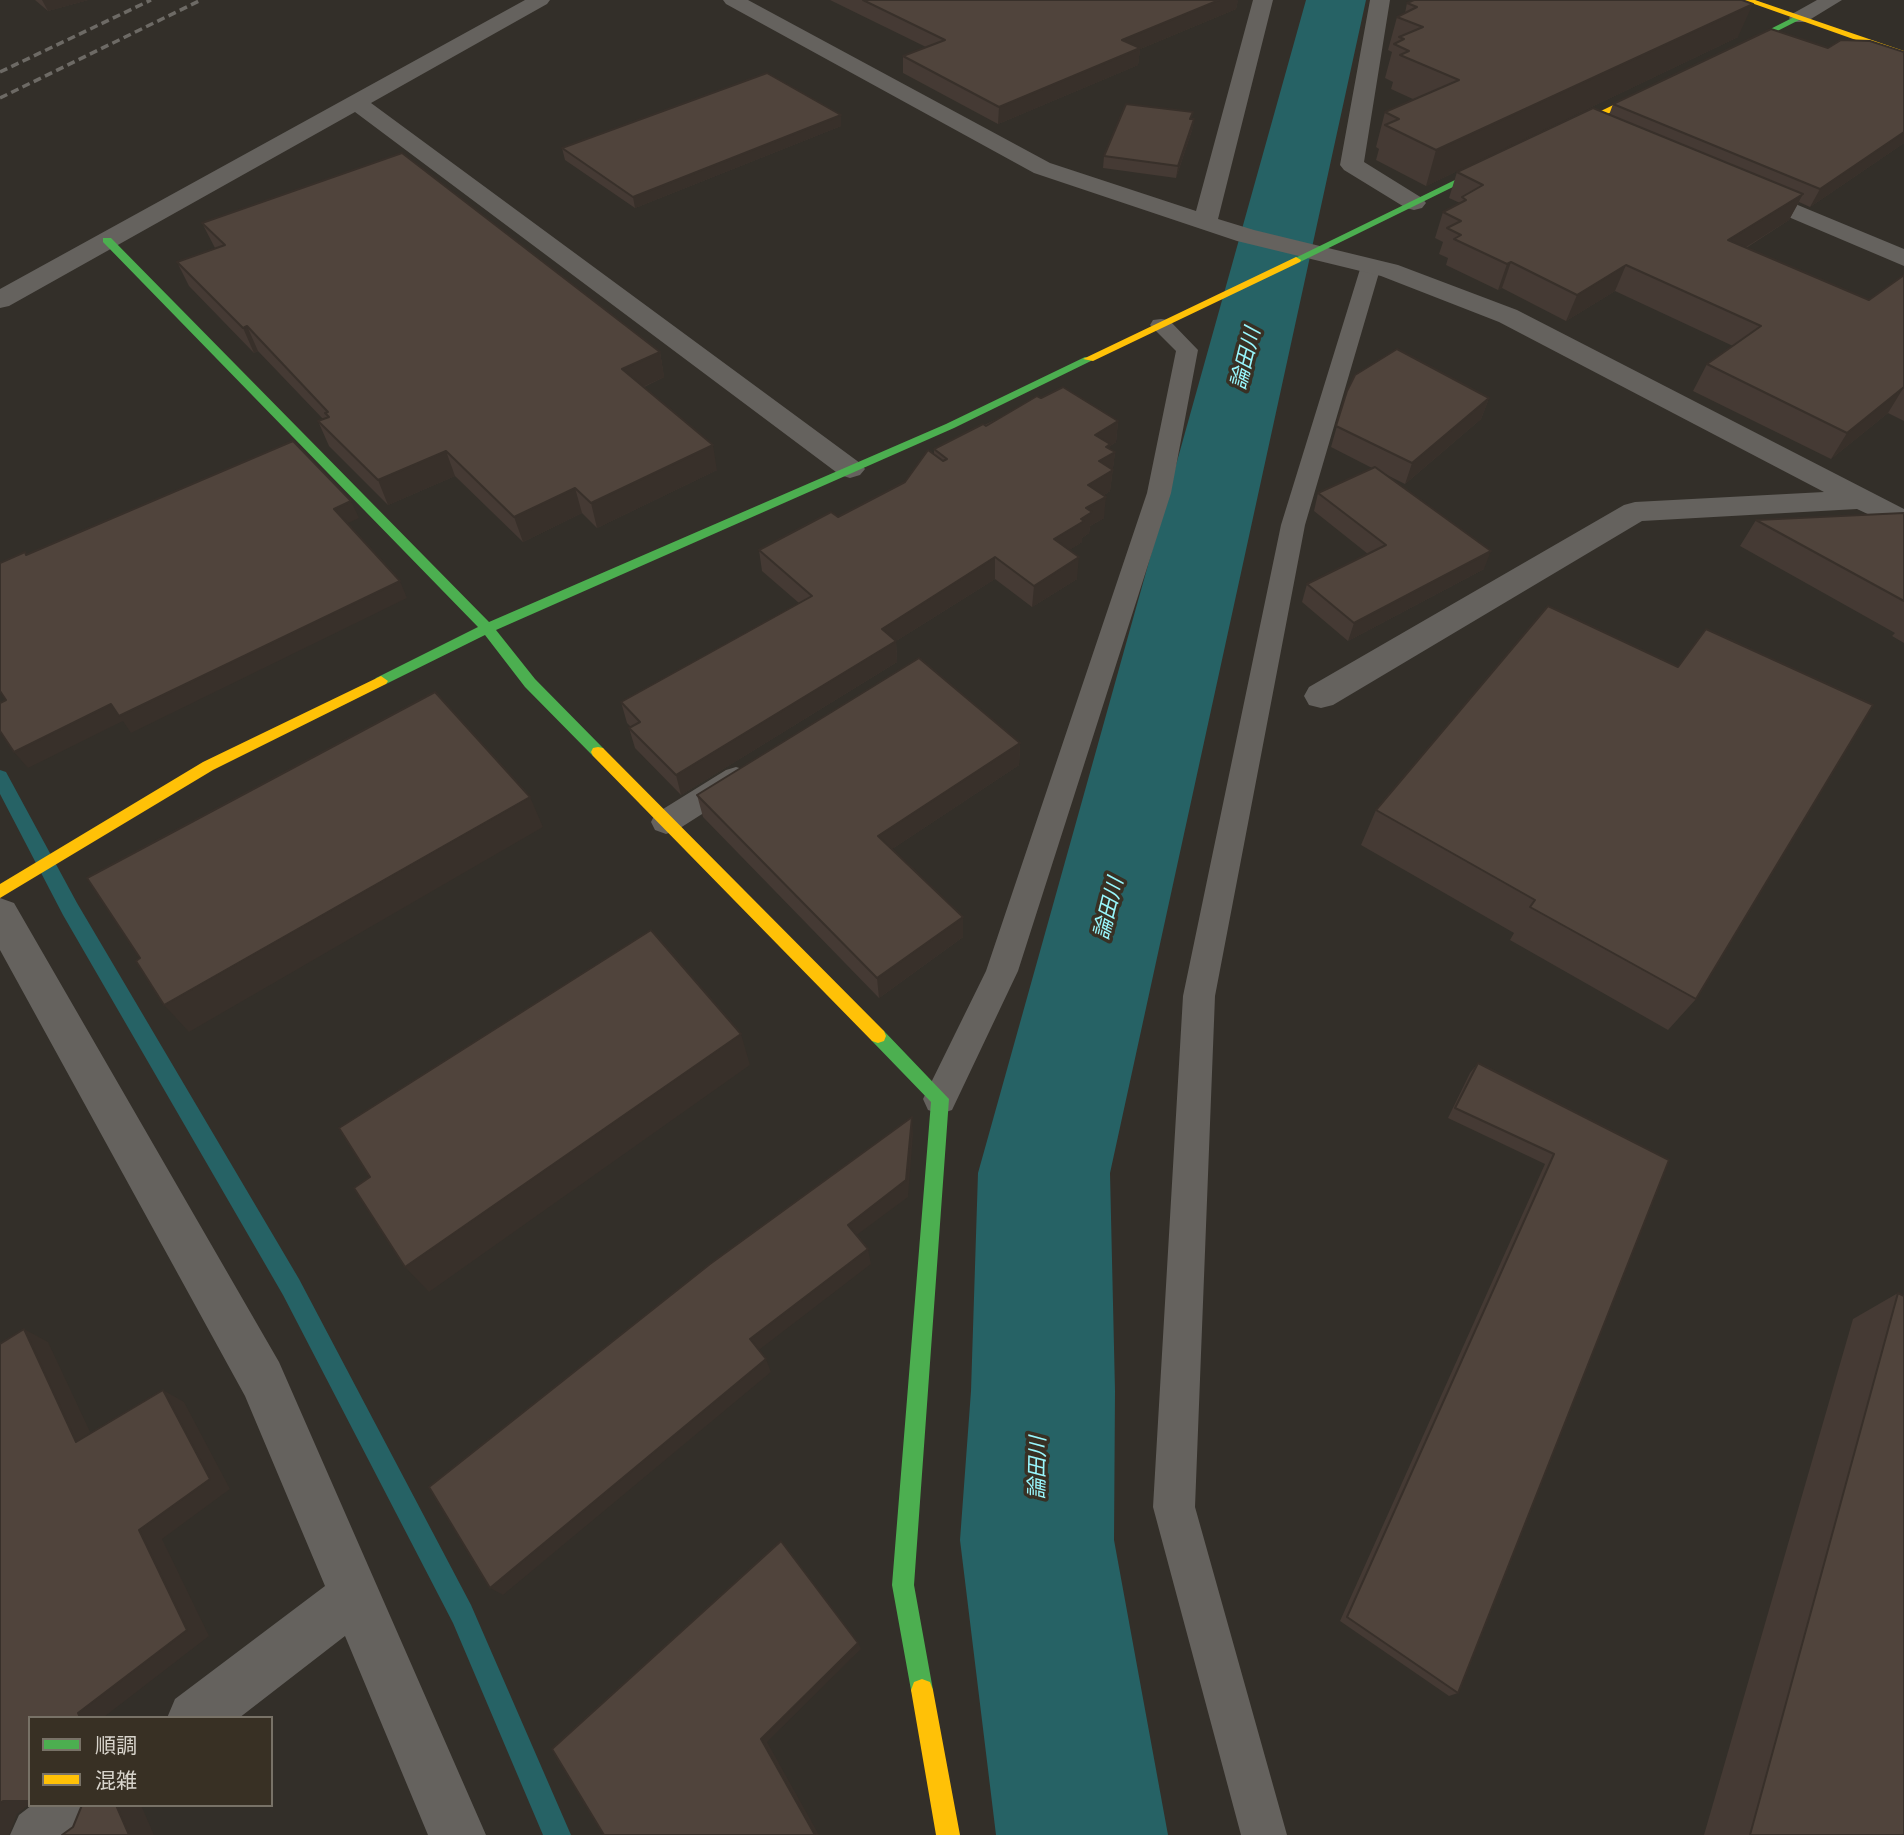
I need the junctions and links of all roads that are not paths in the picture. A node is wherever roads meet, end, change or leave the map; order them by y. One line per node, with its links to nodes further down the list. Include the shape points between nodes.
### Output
1 (540, 0): 11 (street)
2 (733, 0): 18 (street, via 1042,168)
3 (1263, 0): 18 (street)
4 (1380, 0): 17 (street, via 1352,164)
5 (1747, 0): 7 (street)
6 (1829, 4): 7 (street)
7 (1799, 18): 8 (street); 9 (street)
8 (1904, 54)
9 (1716, 59)
10 (1668, 82): 12 (street)
11 (356, 102): 19 (street); 24 (street)
12 (1584, 122): 13 (street); 14 (street)
13 (1610, 133)
14 (1536, 145)
15 (1511, 157): 17 (street)
16 (1725, 182): 20 (street)
17 (1414, 203): 23 (street)
18 (1205, 223): 21 (street)
19 (107, 240): 22 (street); 28 (street)
20 (1904, 258)
21 (1371, 266): 26 (street, via 1508,316); 41 (lane, via 1293,525 1199,996 1174,1507)
22 (0, 300)
23 (1161, 325): 24 (street); 34 (lane, via 1187,350 1159,493 1002,971)
24 (850, 469): 28 (street)
25 (1904, 498): 26 (street)
26 (1863, 499): 27 (street); 29 (street, via 1635,512)
27 (1904, 520)
28 (486, 628): 31 (street, via 530,684); 32 (street, via 208,766)
29 (1321, 696)
30 (758, 764): 31 (lane)
31 (666, 822): 34 (street)
32 (0, 891)
33 (0, 914): 35 (street, via 262,1379)
34 (940, 1099): 40 (street, via 903,1585)
35 (355, 1596): 36 (street); 39 (street)
36 (197, 1716)
37 (76, 1807): 38 (street)
38 (39, 1835)
39 (457, 1835)
40 (948, 1835)
41 (1264, 1835)

